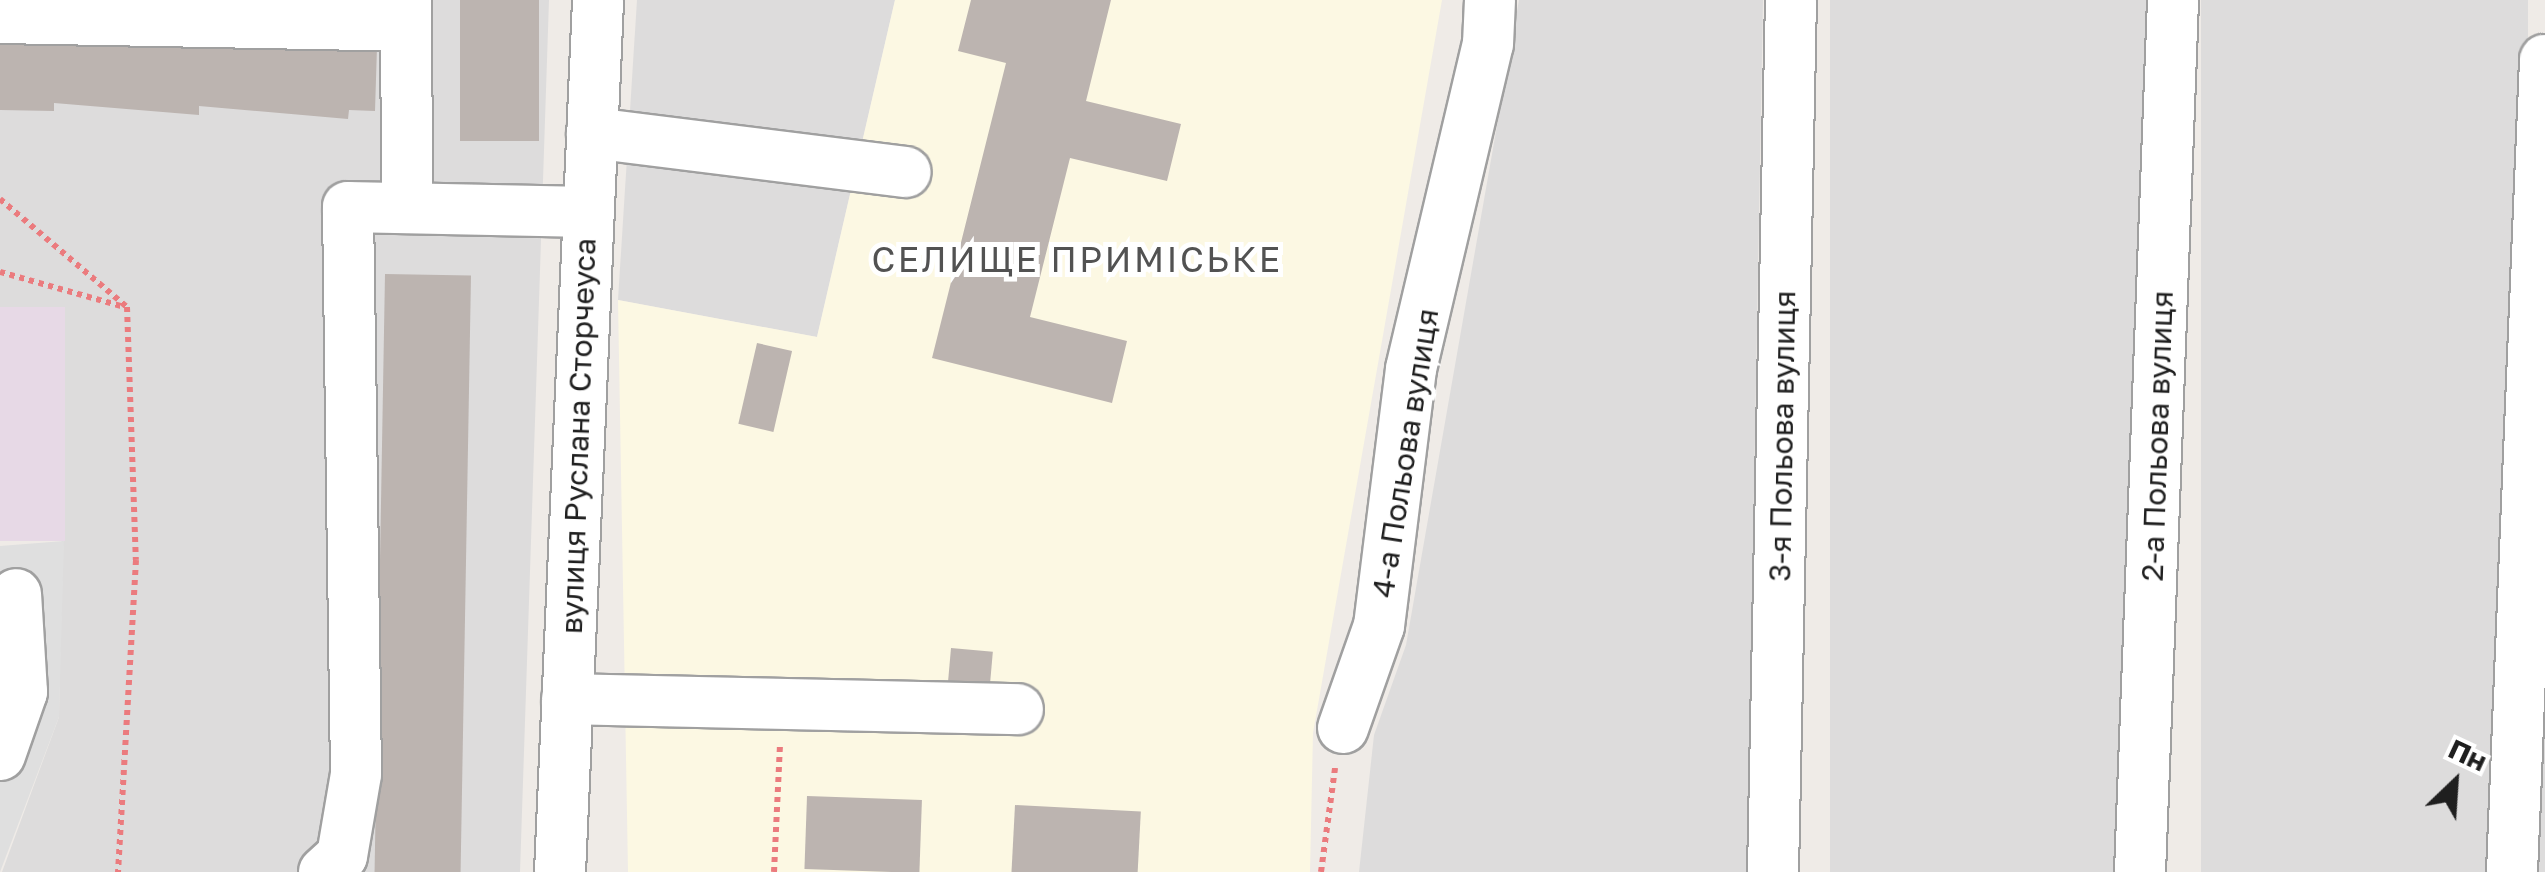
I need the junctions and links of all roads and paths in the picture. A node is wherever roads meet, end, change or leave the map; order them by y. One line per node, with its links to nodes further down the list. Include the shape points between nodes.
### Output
1 (598, 0): 8 (street, вулиця Руслана Сторчеуса)
2 (1490, 0): 19 (street, 4-а Польова вулиця, via 1488,44 1411,370 1379,626)
3 (1791, 0): 26 (street, 3-я Польова вулиця)
4 (2174, 0): 27 (street, 2-а Польова вулиця)
5 (406, 13): 6 (street); 11 (street)
6 (0, 18)
7 (2545, 60): 28 (street)
8 (592, 133): 9 (street); 12 (street, вулиця Руслана Сторчеуса)
9 (906, 172)
10 (0, 198): 14 (path)
11 (407, 208): 12 (street); 22 (street, via 348,207 356,774 342,856)
12 (587, 212): 16 (street, вулиця Руслана Сторчеуса)
13 (0, 272): 14 (path)
14 (126, 307): 21 (path, via 136,560)
15 (16, 594): 20 (street, via 22,692)
16 (567, 698): 17 (street); 23 (street, вулиця Руслана Сторчеуса)
17 (781, 704): 18 (street); 24 (path)
18 (1018, 710)
19 (1343, 728): 25 (path)
20 (0, 755)
21 (118, 872)
22 (324, 872)
23 (560, 872)
24 (774, 872)
25 (1320, 872)
26 (1772, 872)
27 (2140, 872)
28 (2512, 872)

